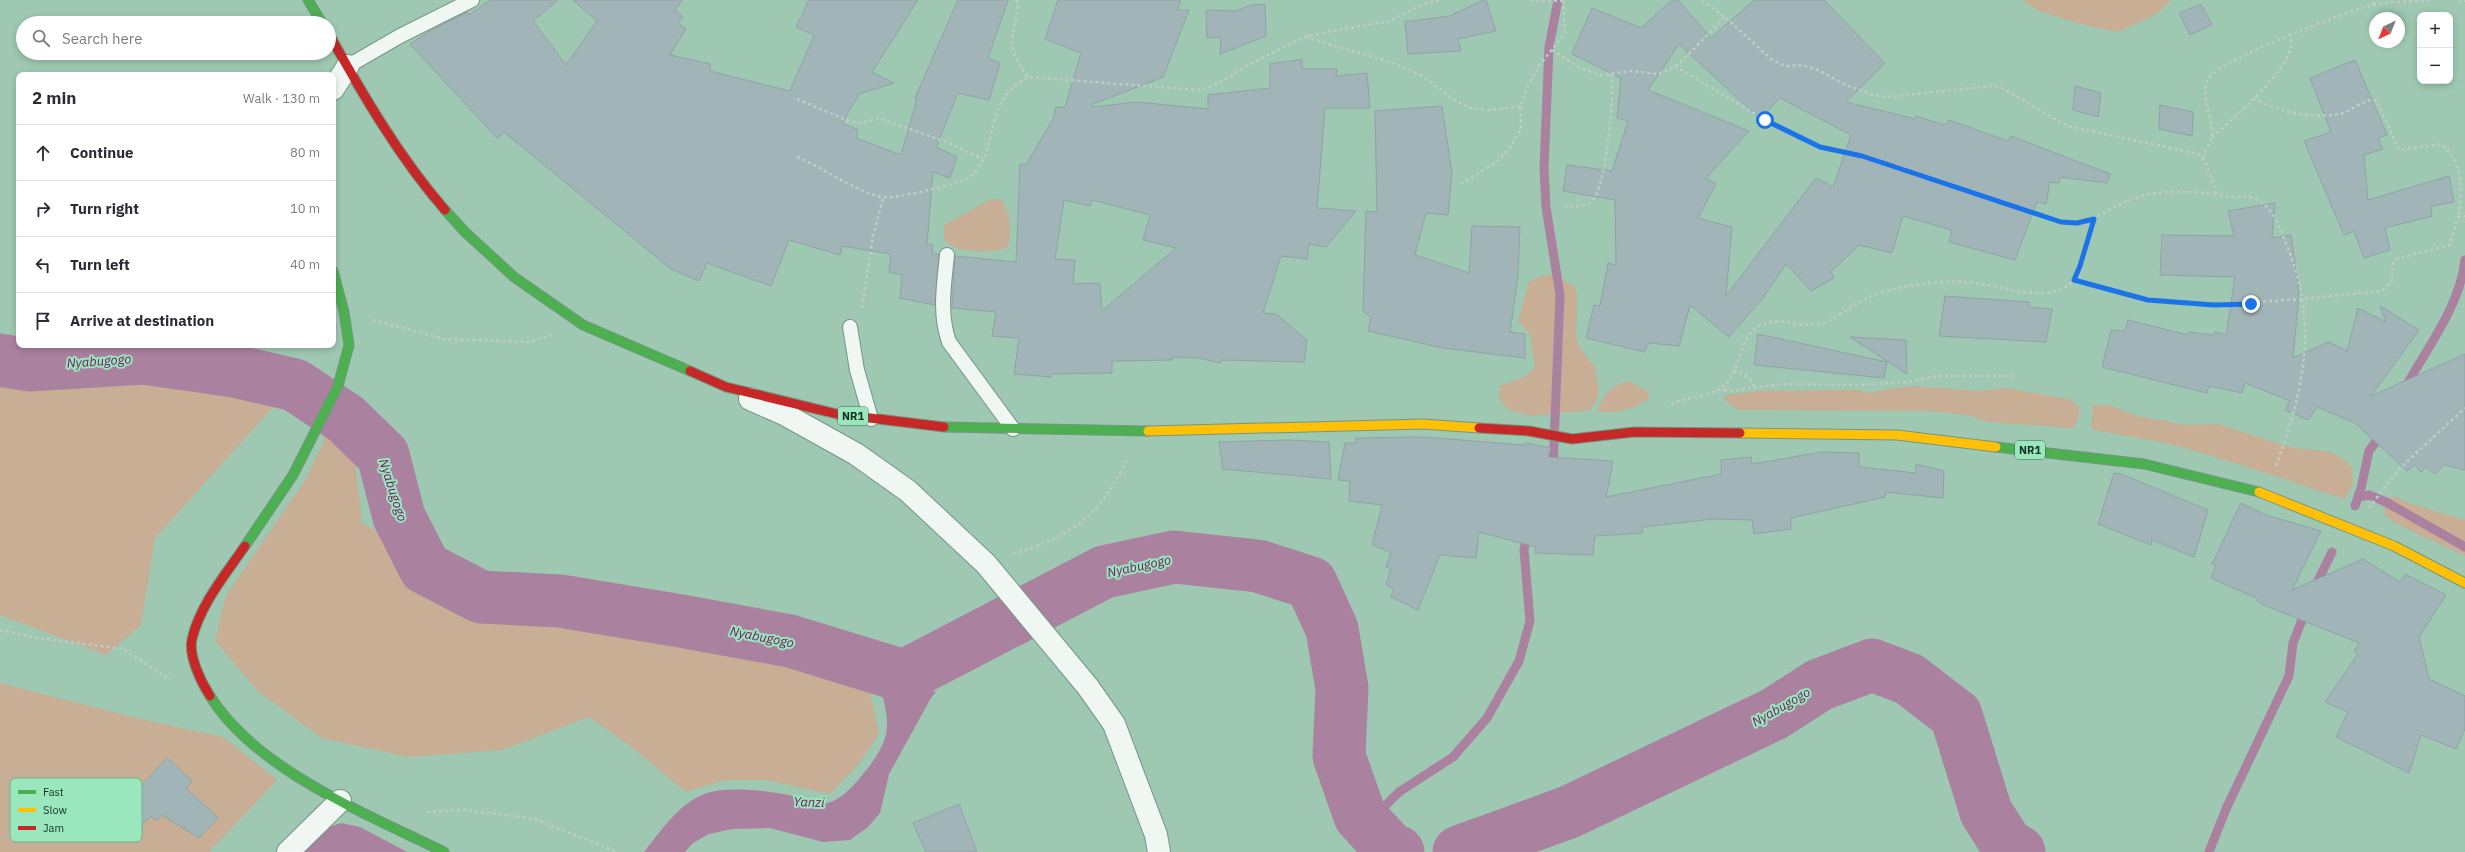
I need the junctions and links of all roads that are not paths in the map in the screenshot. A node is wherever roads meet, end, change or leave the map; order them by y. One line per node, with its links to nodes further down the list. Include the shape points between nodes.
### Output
1 (308, 0): 3 (main road)
2 (472, 0): 5 (lane, via 400,36)
3 (318, 16)
4 (336, 46): 5 (main road, NR1)
5 (348, 66): 6 (street); 11 (main road, NR1, via 363,95 421,182 465,232 514,277 583,325)
6 (336, 84)
7 (947, 255): 13 (lane, via 942,310 943,325 949,342)
8 (336, 290): 9 (main road)
9 (339, 310): 15 (main road, via 349,345 338,386 293,475 206,605 192,640 197,675 229,723 276,762)
10 (850, 327): 12 (lane, via 857,370)
11 (726, 387): 12 (main road, NR1, via 837,414); 18 (street, via 784,414 856,454 908,492 986,564 1065,659 1114,724 1156,836)
12 (871, 418): 13 (main road, NR1, via 936,427)
13 (1013, 429): 14 (main road, NR1, via 1140,431 1423,424 1529,431 1572,439 1634,432 1897,435 2144,464 2265,494 2394,546)
14 (2465, 584)
15 (340, 801): 16 (street); 17 (main road)
16 (288, 852)
17 (444, 852)
18 (1159, 852)

